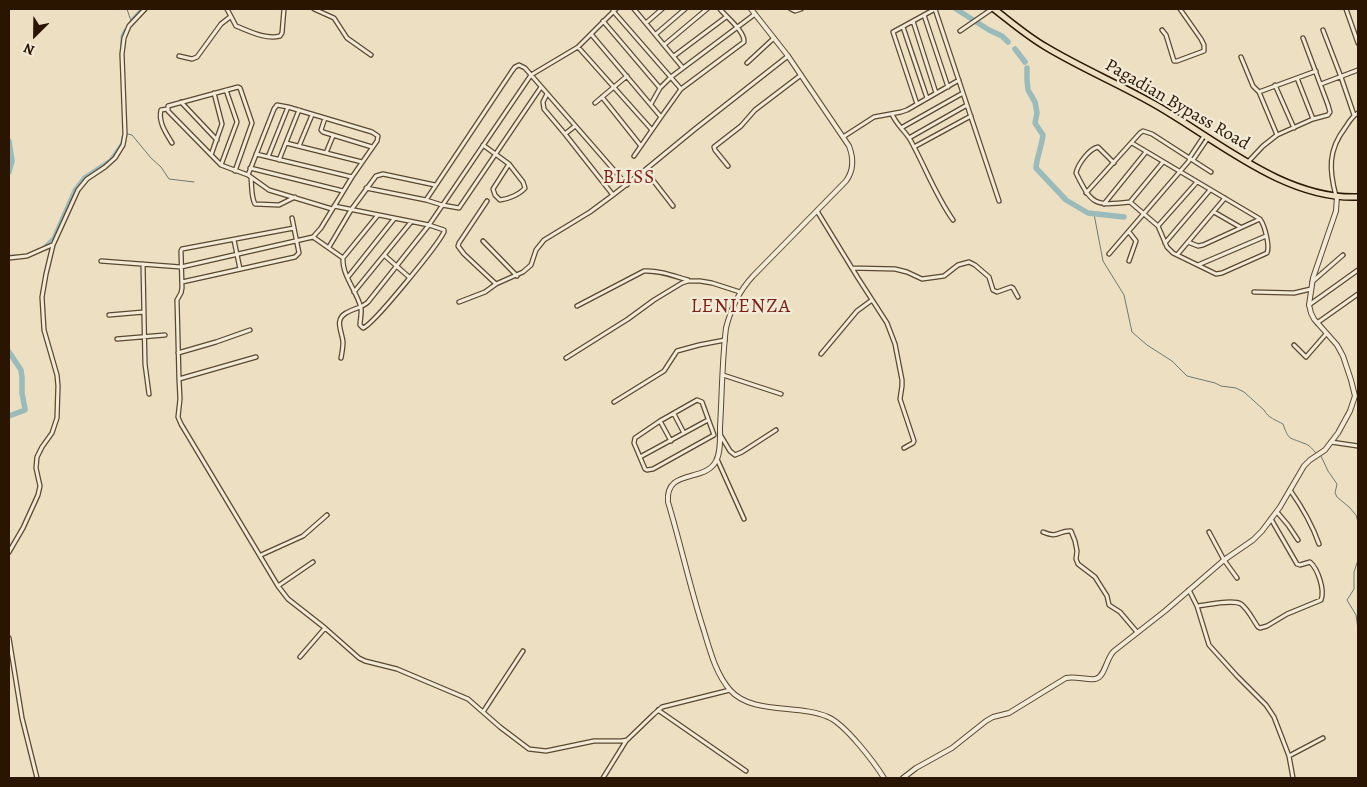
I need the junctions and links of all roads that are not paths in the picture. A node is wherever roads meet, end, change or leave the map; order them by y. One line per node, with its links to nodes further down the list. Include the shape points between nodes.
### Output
1 (145, 9): 167 (street, via 124,38 126,134 123,145 115,158 81,184)
2 (227, 9): 20 (street)
3 (284, 9): 20 (street, via 281,35 278,37 252,33 236,26)
4 (314, 9): 38 (street, via 334,18 347,38)
5 (662, 9): 24 (street)
6 (685, 9): 31 (street)
7 (707, 9): 35 (street)
8 (720, 9): 21 (street)
9 (751, 9): 18 (street)
10 (791, 9): 11 (street)
11 (801, 9)
12 (935, 9): 19 (street); 52 (street)
13 (993, 9): 29 (street); 91 (highway, Pagadian Bypass Road, via 1046,47 1138,94)
14 (1180, 9): 27 (street, via 1201,39 1204,51 1174,60)
15 (1346, 9): 34 (street)
16 (614, 10): 22 (street); 49 (street)
17 (637, 10): 24 (street)
18 (756, 14): 25 (street); 32 (street)
19 (924, 15): 23 (street); 55 (street)
20 (230, 16): 37 (street, via 197,57)
21 (726, 16): 25 (street); 39 (street)
22 (603, 21): 30 (street); 58 (street)
23 (913, 21): 26 (street); 63 (street)
24 (646, 23): 31 (street)
25 (737, 27): 43 (street); 59 (street, via 744,36 744,42)
26 (903, 27): 67 (street); 71 (street, via 893,32)
27 (1162, 30)
28 (1323, 30): 50 (street)
29 (960, 31)
30 (591, 34): 36 (street); 48 (street)
31 (656, 34): 35 (street)
32 (775, 38): 40 (street); 42 (street)
33 (1303, 38): 44 (street)
34 (1358, 43)
35 (664, 44): 39 (street)
36 (578, 47): 47 (street); 57 (street)
37 (179, 56)
38 (371, 56)
39 (674, 56): 43 (street)
40 (788, 56): 46 (street); 119 (street)
41 (1241, 57): 61 (street, via 1253,86)
42 (747, 63)
43 (683, 68): 49 (street)
44 (1316, 70): 51 (street); 53 (street)
45 (1358, 70): 50 (street)
46 (801, 74): 90 (street); 117 (street, via 714,147)
47 (531, 76): 56 (street); 97 (street); 127 (street, via 522,66 516,67)
48 (627, 76): 57 (street); 70 (street)
49 (671, 77): 58 (street); 59 (street)
50 (1341, 77): 53 (street); 78 (street)
51 (1297, 78): 54 (street); 82 (street)
52 (959, 80): 55 (street); 64 (street)
53 (1321, 84): 82 (street, via 1330,112)
54 (1275, 85): 61 (street); 85 (street)
55 (948, 86): 63 (street)
56 (541, 87): 65 (street); 105 (street)
57 (614, 87): 66 (street); 86 (street)
58 (660, 88): 70 (street)
59 (681, 89): 80 (street)
60 (226, 90): 62 (street); 116 (street, via 237,122); 120 (street, via 240,88 252,122)
61 (1259, 92): 89 (street)
62 (214, 93): 68 (street); 93 (street, via 222,122)
63 (936, 93): 67 (street)
64 (963, 93): 72 (street); 84 (street)
65 (547, 94): 83 (street); 87 (street, via 542,106)
66 (602, 97): 69 (street); 99 (street)
67 (926, 98): 71 (street)
68 (181, 102): 74 (street); 93 (street)
69 (595, 103)
70 (651, 104): 80 (street)
71 (917, 104): 77 (street)
72 (967, 105): 79 (street); 92 (street)
73 (288, 107): 75 (street); 104 (street, via 275,106); 108 (street)
74 (167, 109): 94 (street, via 161,110 160,114 165,133); 106 (street)
75 (299, 110): 76 (street); 96 (street)
76 (312, 114): 81 (street); 98 (street)
77 (892, 114): 84 (street); 90 (street, via 874,116)
78 (1356, 114): 133 (street, via 1340,134 1332,154)
79 (971, 116): 101 (street); 139 (street)
80 (661, 117): 86 (street)
81 (324, 118): 88 (street, via 321,131); 100 (street, via 376,134 378,138)
82 (1313, 119): 85 (street)
83 (575, 126): 87 (street); 126 (street)
84 (901, 128): 92 (street)
85 (1294, 128): 89 (street)
86 (652, 130): 99 (street)
87 (565, 134): 132 (street)
88 (333, 136): 100 (street); 103 (street)
89 (1277, 136): 113 (street)
90 (843, 137): 146 (street, via 852,153 852,170 846,181)
91 (1206, 137): 109 (street); 113 (highway, Pagadian Bypass Road)
92 (909, 138): 101 (street)
93 (217, 140): 106 (street)
94 (172, 143)
95 (1132, 143): 102 (street); 109 (street, via 1143,131); 114 (street)
96 (286, 144): 98 (street); 110 (street)
97 (483, 145): 105 (street); 142 (street)
98 (299, 146): 103 (street)
99 (641, 146): 107 (street)
100 (372, 147): 111 (street)
101 (914, 147): 153 (street)
102 (1146, 152): 112 (street); 141 (street)
103 (326, 153): 111 (street)
104 (256, 154): 108 (street); 118 (street)
105 (497, 154): 115 (street); 142 (street, via 462,206)
106 (211, 155): 116 (street)
107 (634, 156)
108 (268, 158): 110 (street)
109 (1191, 159): 121 (street); 122 (street)
110 (279, 160): 124 (street)
111 (362, 162): 124 (street)
112 (1163, 162): 121 (street); 140 (street)
113 (1248, 162): 133 (highway, Pagadian Bypass Road, via 1295,186)
114 (1114, 163): 131 (street); 131 (street, via 1100,149 1093,148 1076,173)
115 (509, 164): 115 (street, via 493,189 500,200 525,188)
116 (221, 165): 120 (street)
117 (728, 166)
118 (250, 168): 123 (street); 130 (street)
119 (645, 170): 126 (street); 143 (street)
120 (235, 171): 123 (street)
121 (1179, 172): 125 (street); 148 (street)
122 (1212, 172)
123 (249, 176): 134 (street, via 269,190); 134 (street, via 255,204 279,205)
124 (352, 177): 130 (street)
125 (1197, 182): 129 (street); 156 (street)
126 (627, 185): 132 (street)
127 (435, 186): 128 (street, via 379,174); 137 (street)
128 (366, 188): 137 (street); 145 (street)
129 (1210, 190): 136 (street); 166 (street)
130 (343, 191): 144 (street)
131 (1086, 193): 141 (street)
132 (613, 195): 186 (street, via 544,240 528,268)
133 (1337, 196): 135 (highway, Pagadian Bypass Road); 190 (street, via 1336,211)
134 (295, 197): 144 (street)
135 (1358, 197)
136 (1225, 198): 147 (street); 152 (street)
137 (426, 200): 142 (street)
138 (487, 200): 191 (street, via 458,246)
139 (999, 201)
140 (1130, 202): 141 (street); 148 (street)
141 (1103, 204)
142 (442, 206): 155 (street)
143 (673, 206)
144 (333, 207): 145 (street); 161 (street)
145 (351, 210): 149 (street); 168 (street)
146 (817, 211): 182 (street); 194 (street)
147 (1214, 212): 157 (street); 165 (street)
148 (1144, 213): 156 (street); 159 (street)
149 (378, 215): 151 (street); 175 (street)
150 (292, 218): 158 (street)
151 (394, 219): 154 (street); 187 (street)
152 (1260, 219): 157 (street); 160 (street)
153 (953, 220)
154 (411, 222): 155 (street); 173 (street)
155 (429, 225): 181 (street); 185 (street, via 444,232)
156 (1158, 226): 166 (street)
157 (1241, 227): 165 (street, via 1203,245)
158 (294, 228): 162 (street); 164 (street)
159 (1128, 232): 170 (street); 177 (street, via 1136,241)
160 (1266, 236): 179 (street); 179 (street, via 1269,248 1264,256 1219,274)
161 (313, 237): 164 (street); 168 (street)
162 (234, 240): 169 (street); 180 (street, via 181,250)
163 (483, 240): 186 (street)
164 (297, 241): 169 (street); 183 (street, via 295,257)
165 (1188, 242): 171 (street)
166 (1165, 243): 171 (street)
167 (53, 245): 174 (street, via 27,256); 246 (street, via 42,297 44,330 58,386 57,418 54,430 37,457 38,495)
168 (329, 247): 175 (street)
169 (237, 254): 180 (street); 183 (street)
170 (1109, 254)
171 (1177, 255): 179 (street)
172 (1343, 255): 190 (street)
173 (384, 256): 181 (street); 193 (street)
174 (9, 258)
175 (343, 258): 187 (street)
176 (101, 261): 178 (street)
177 (1129, 261)
178 (143, 264): 180 (street); 203 (street)
179 (1198, 265)
180 (181, 267): 189 (street)
181 (397, 267): 185 (street); 202 (street)
182 (852, 268): 197 (street, via 895,269 924,279 944,276 958,265 969,262 989,277 993,290 997,292 1011,286); 198 (street)
183 (240, 269): 189 (street)
184 (1358, 270): 200 (street)
185 (409, 276): 202 (street, via 364,328 360,325)
186 (517, 276): 191 (street)
187 (348, 277): 193 (street)
188 (688, 280): 194 (street, via 712,282); 201 (street, via 660,272 644,272); 217 (street)
189 (182, 282): 213 (street, via 177,300)
190 (1312, 282): 192 (street)
191 (496, 284): 199 (street, via 486,292)
192 (1311, 289): 195 (street, via 1294,293); 200 (street)
193 (354, 292): 202 (street)
194 (740, 292): 211 (street, via 729,318)
195 (1254, 292)
196 (1358, 294): 205 (street)
197 (1018, 297)
198 (872, 300): 214 (street, via 857,312); 234 (street, via 887,323 895,344 902,380 900,399 914,441)
199 (459, 302)
200 (1309, 305): 205 (street)
201 (577, 306)
202 (361, 307): 216 (street, via 344,314 339,322 343,342)
203 (144, 312): 204 (street); 209 (street)
204 (109, 315)
205 (1317, 323): 207 (street)
206 (250, 330): 213 (street)
207 (1326, 334): 212 (street, via 1306,356); 222 (street, via 1341,350)
208 (165, 335): 209 (street)
209 (144, 336): 210 (street); 220 (street)
210 (118, 339)
211 (725, 340): 218 (street); 223 (street, via 677,352 664,371)
212 (1294, 345)
213 (178, 353): 219 (street)
214 (821, 354)
215 (256, 357): 219 (street)
216 (341, 358)
217 (566, 358)
218 (723, 374): 221 (street); 228 (street)
219 (180, 379): 247 (street, via 178,417 181,424)
220 (149, 394)
221 (781, 394)
222 (1357, 397): 232 (street)
223 (614, 402)
224 (674, 414): 225 (street, via 699,400); 226 (street); 230 (street)
225 (708, 420): 229 (street); 230 (street)
226 (660, 421): 231 (street); 235 (street, via 635,438)
227 (776, 430): 228 (street, via 735,455 730,452)
228 (720, 432): 229 (street); 236 (street)
229 (713, 433): 235 (street, via 650,470 645,469)
230 (684, 434): 231 (street)
231 (671, 441): 235 (street)
232 (1331, 442): 233 (street); 237 (street, via 1307,463)
233 (1358, 446)
234 (904, 448)
235 (640, 457)
236 (717, 459): 240 (street); 259 (street, via 706,471 674,483 668,490 668,502 710,652)
237 (1290, 490): 238 (street); 245 (street, via 1307,516)
238 (1277, 512): 241 (street); 244 (street)
239 (327, 515): 247 (street, via 303,536)
240 (744, 519)
241 (1272, 519): 248 (street, via 1253,540); 253 (street, via 1297,564 1310,562 1314,566 1321,600 1260,628 1239,603)
242 (1043, 532): 255 (street, via 1053,536 1071,531 1078,550 1078,564 1093,575 1109,604)
243 (1209, 532): 248 (street)
244 (1298, 540)
245 (1318, 544)
246 (9, 552)
247 (260, 555): 251 (street)
248 (1224, 560): 250 (street); 252 (street)
249 (313, 562): 251 (street)
250 (1237, 578)
251 (278, 586): 254 (street, via 288,599)
252 (1189, 589): 253 (street); 255 (street)
253 (1197, 606): 264 (street, via 1209,644 1270,710)
254 (325, 628): 258 (street); 261 (street, via 361,659 455,692)
255 (1138, 632): 269 (street, via 1111,654 1097,679 1066,678 1009,713 993,716 952,748)
256 (9, 638): 266 (street, via 22,718)
257 (523, 651): 261 (street)
258 (300, 657)
259 (730, 690): 260 (street); 268 (street, via 759,706 806,710 830,717 864,751)
260 (658, 710): 263 (street); 265 (street)
261 (483, 712): 263 (street, via 529,749 538,751 594,741)
262 (1323, 738): 264 (street)
263 (627, 740): 267 (street)
264 (1289, 756): 270 (street)
265 (746, 771)
266 (37, 778)
267 (603, 778)
268 (884, 778)
269 (903, 778)
270 (1293, 778)

